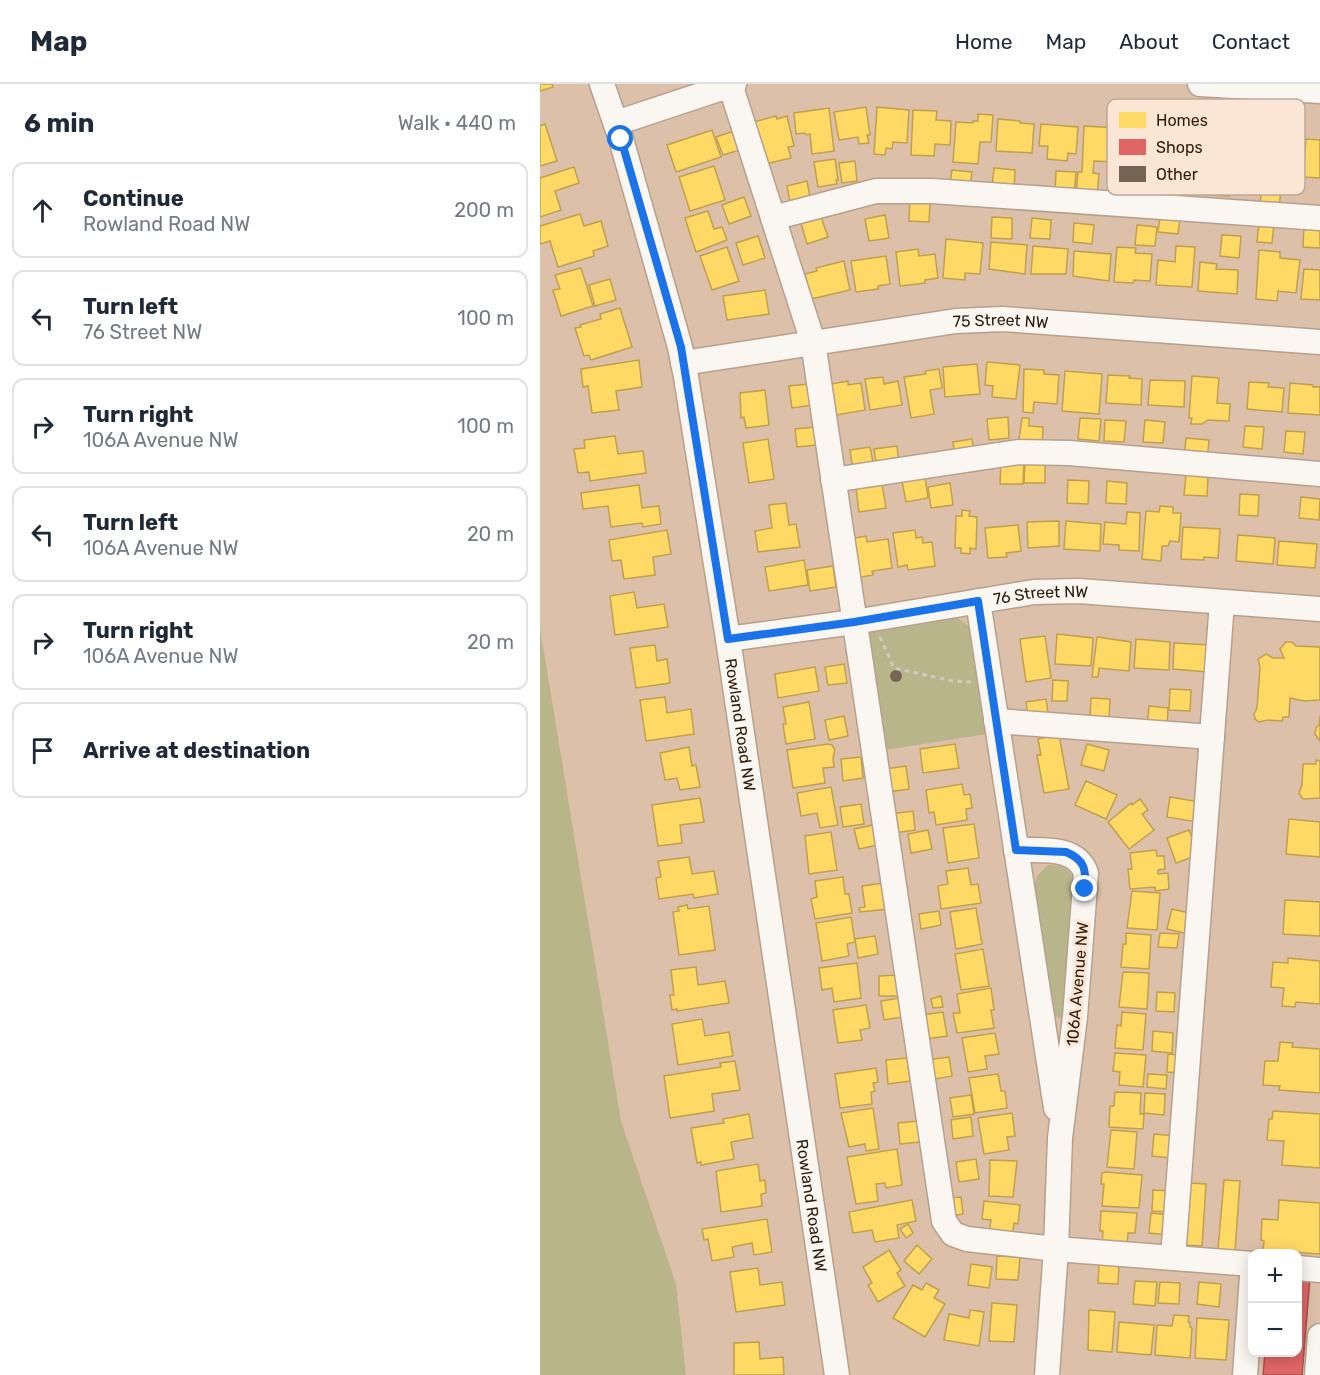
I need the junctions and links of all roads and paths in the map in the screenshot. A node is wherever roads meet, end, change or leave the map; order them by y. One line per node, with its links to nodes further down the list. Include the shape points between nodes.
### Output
1 (602, 84): 6 (street, Rowland Road NW)
2 (732, 84): 6 (street); 7 (street)
3 (1200, 84): 4 (street)
4 (1257, 86): 5 (street)
5 (1320, 91)
6 (616, 123): 11 (street, Rowland Road NW)
7 (773, 218): 8 (street, via 876,191 932,191); 9 (street)
8 (1320, 218)
9 (813, 342): 10 (street, 75 Street NW, via 956,321 1003,319); 11 (street, 75 Street NW); 13 (street)
10 (1320, 342)
11 (683, 363): 19 (street, Rowland Road NW)
12 (1320, 474): 13 (street, via 1018,452)
13 (833, 480): 17 (street)
14 (978, 601): 15 (street, 76 Street NW, via 1034,592 1079,591); 17 (street, 76 Street NW); 21 (street, 106A Avenue NW)
15 (1222, 602): 16 (street, 76 Street NW); 22 (street)
16 (1320, 609)
17 (854, 622): 19 (street, 76 Street NW); 25 (street, via 944,1221 953,1234 967,1239)
18 (878, 631): 20 (path, via 894,668 952,681)
19 (728, 639): 32 (street, Rowland Road NW)
20 (976, 681)
21 (996, 721): 22 (street); 23 (street, 106A Avenue NW)
22 (1212, 737): 26 (street)
23 (1016, 850): 24 (street, 106A Avenue NW); 24 (street, 106A Avenue NW, via 1066,852 1079,860 1086,873 1075,1017)
24 (1060, 1138): 25 (street, 106A Avenue NW)
25 (1056, 1250): 26 (street); 33 (street, 106A Avenue NW)
26 (1173, 1258): 27 (street)
27 (1248, 1264)
28 (1302, 1268): 29 (street)
29 (1320, 1270)
30 (1250, 1303): 34 (street)
31 (1320, 1336): 35 (street)
32 (837, 1375)
33 (1047, 1375)
34 (1245, 1375)
35 (1317, 1375)

